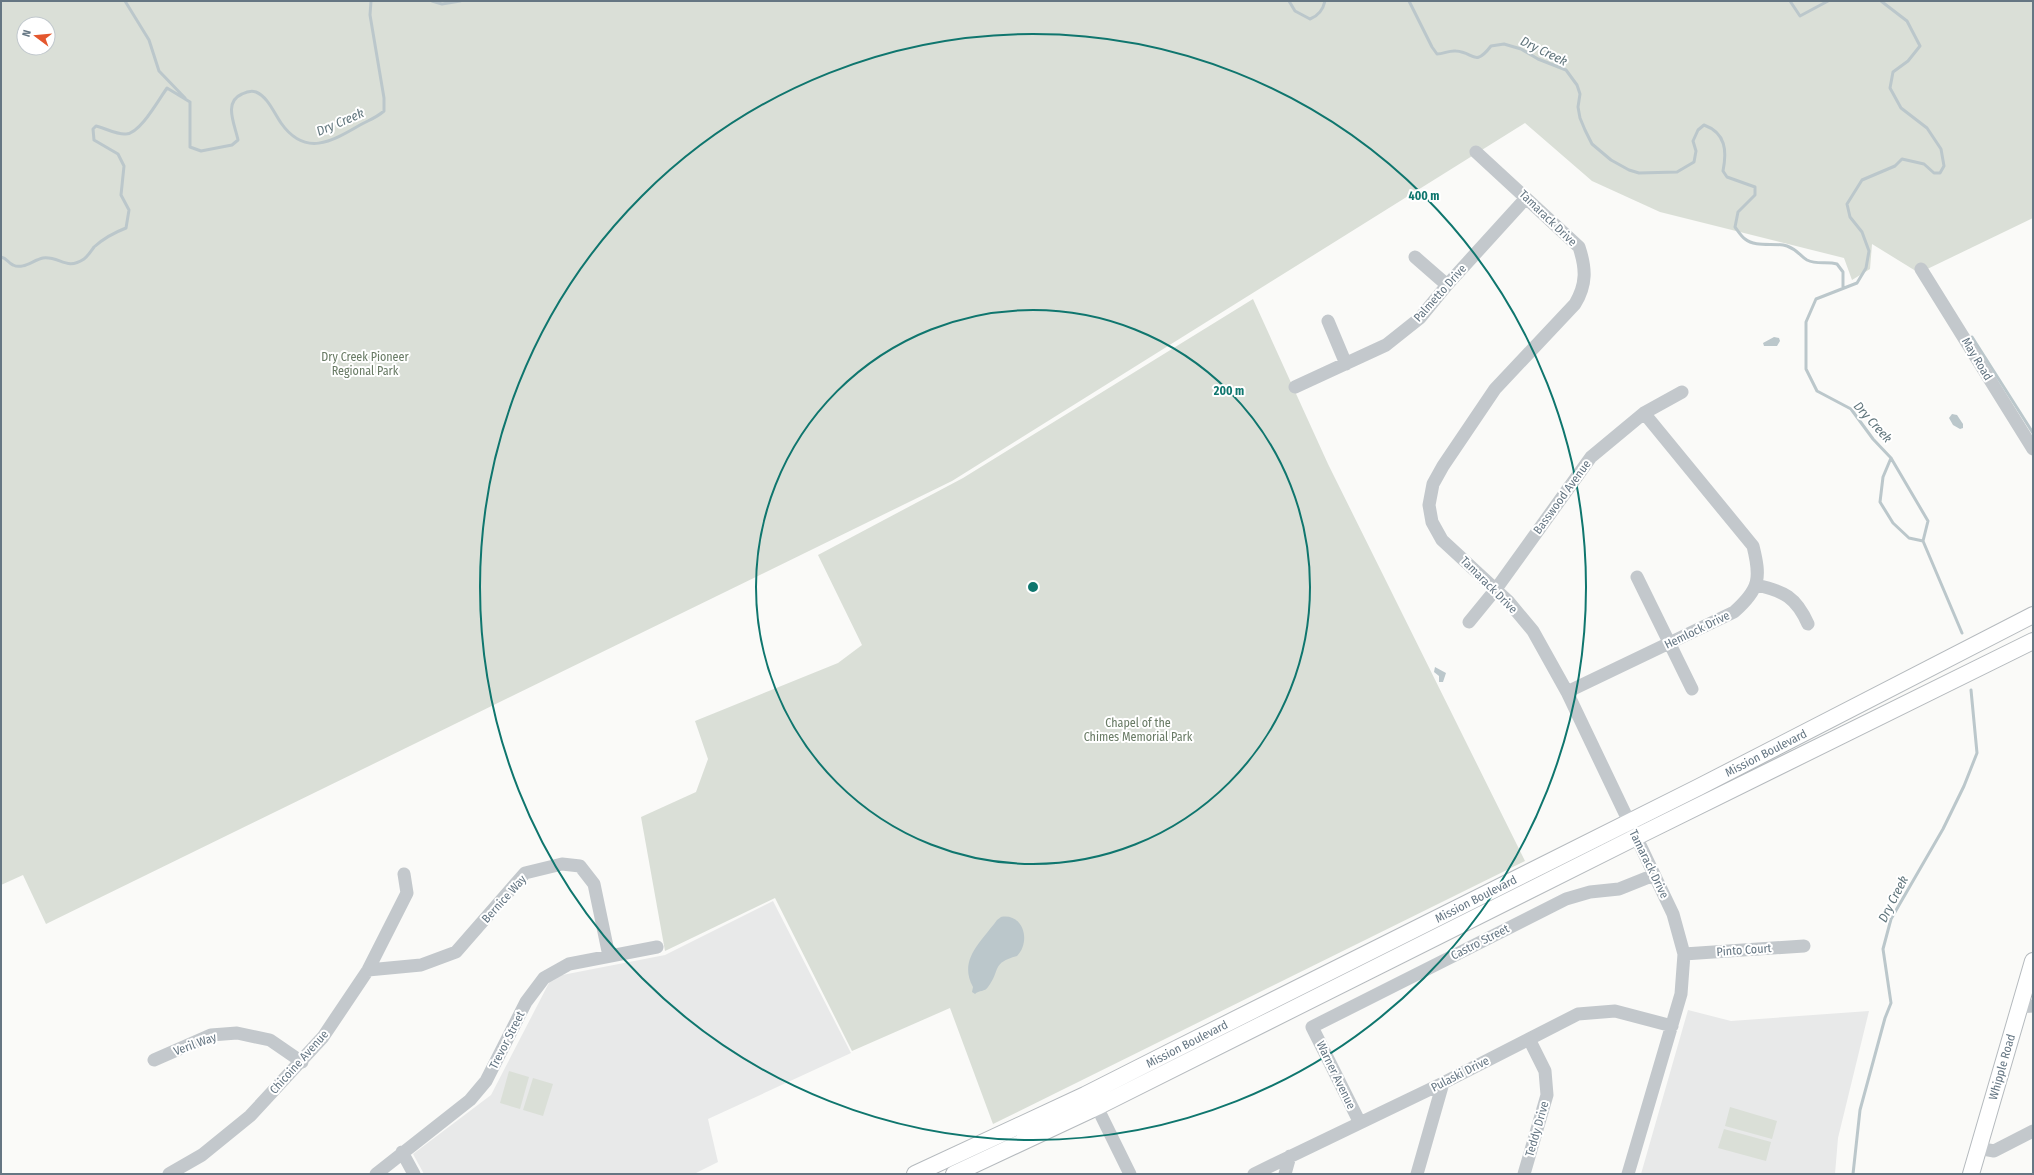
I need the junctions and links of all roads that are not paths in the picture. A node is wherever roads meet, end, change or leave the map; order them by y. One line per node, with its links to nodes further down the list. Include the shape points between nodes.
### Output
1 (1476, 152): 2 (street, Tamarack Drive)
2 (1526, 198): 5 (street, Palmetto Drive); 14 (street, Tamarack Drive, via 1579,247 1585,274 1582,292 1575,304 1495,389 1443,466 1433,484 1429,504 1432,522 1442,540)
3 (1415, 257): 5 (street)
4 (1921, 269): 11 (street, May Road)
5 (1447, 285): 7 (street, Palmetto Drive, via 1420,318 1386,345)
6 (1328, 321): 7 (street)
7 (1346, 364): 8 (street, Palmetto Drive)
8 (1295, 387)
9 (1682, 392): 10 (street, Basswood Avenue)
10 (1644, 413): 13 (street, Hemlock Drive, via 1753,546 1758,566); 14 (street, Basswood Avenue, via 1592,457)
11 (2033, 449)
12 (1637, 577): 19 (street)
13 (1756, 585): 17 (street, via 1775,589 1793,599 1802,609); 19 (street, Hemlock Drive, via 1746,601 1734,612)
14 (1496, 589): 16 (street, Basswood Avenue); 21 (street, Tamarack Drive, via 1533,631)
15 (2033, 615): 22 (main road, Mission Boulevard)
16 (1469, 622)
17 (1808, 624)
18 (2033, 641): 22 (main road, Mission Boulevard)
19 (1669, 643): 20 (street); 21 (street, Hemlock Drive)
20 (1692, 689)
21 (1567, 692): 22 (street, Tamarack Drive)
22 (1632, 830): 24 (street, Tamarack Drive); 38 (main road, Mission Boulevard); 39 (main road, Mission Boulevard)
23 (404, 874): 30 (street, Chicoine Avenue, via 407,893)
24 (1654, 875): 27 (street, Tamarack Drive, via 1673,914); 33 (street, Castro Street, via 1619,888 1566,899)
25 (1804, 946): 27 (street, Pinto Court)
26 (657, 947): 28 (street, Trevor Street)
27 (1684, 954): 32 (street, Tamarack Drive, via 1681,994)
28 (609, 956): 30 (street, Bernice Way, via 594,884 580,866 562,864 525,873 456,952 421,965); 43 (street, Trevor Street, via 569,964 544,978 526,1002 486,1081 470,1100)
29 (2033, 961): 31 (main road, Whipple Road)
30 (368, 970): 36 (street, Chicoine Avenue, via 323,1037)
31 (2026, 1006): 42 (main road, Whipple Road)
32 (1672, 1026): 34 (street, Pulaski Drive, via 1602,1010 1578,1014); 55 (street, Tamarack Drive)
33 (1312, 1027): 40 (street, Warner Avenue)
34 (1529, 1039): 37 (street, Pulaski Drive); 54 (street, Teddy Drive, via 1545,1071 1547,1095)
35 (154, 1060): 36 (street, Veril Way, via 211,1035 237,1032 270,1040)
36 (302, 1062): 45 (street, Chicoine Avenue, via 250,1116 202,1155)
37 (1443, 1083): 40 (street, Pulaski Drive); 53 (street)
38 (1085, 1095): 39 (street); 48 (main road, Mission Boulevard)
39 (1097, 1107): 49 (main road, Mission Boulevard); 50 (street)
40 (1360, 1123): 44 (street, Pulaski Drive)
41 (2033, 1132): 42 (street, via 1994,1151)
42 (1978, 1148): 56 (main road, Whipple Road)
43 (402, 1152): 46 (street, Trevor Street); 47 (street)
44 (1290, 1156): 51 (street, Pulaski Drive); 52 (street)
45 (169, 1174)
46 (376, 1174)
47 (414, 1174)
48 (915, 1174)
49 (954, 1174)
50 (1130, 1174)
51 (1254, 1174)
52 (1285, 1174)
53 (1417, 1174)
54 (1524, 1174)
55 (1628, 1174)
56 (1971, 1174)

